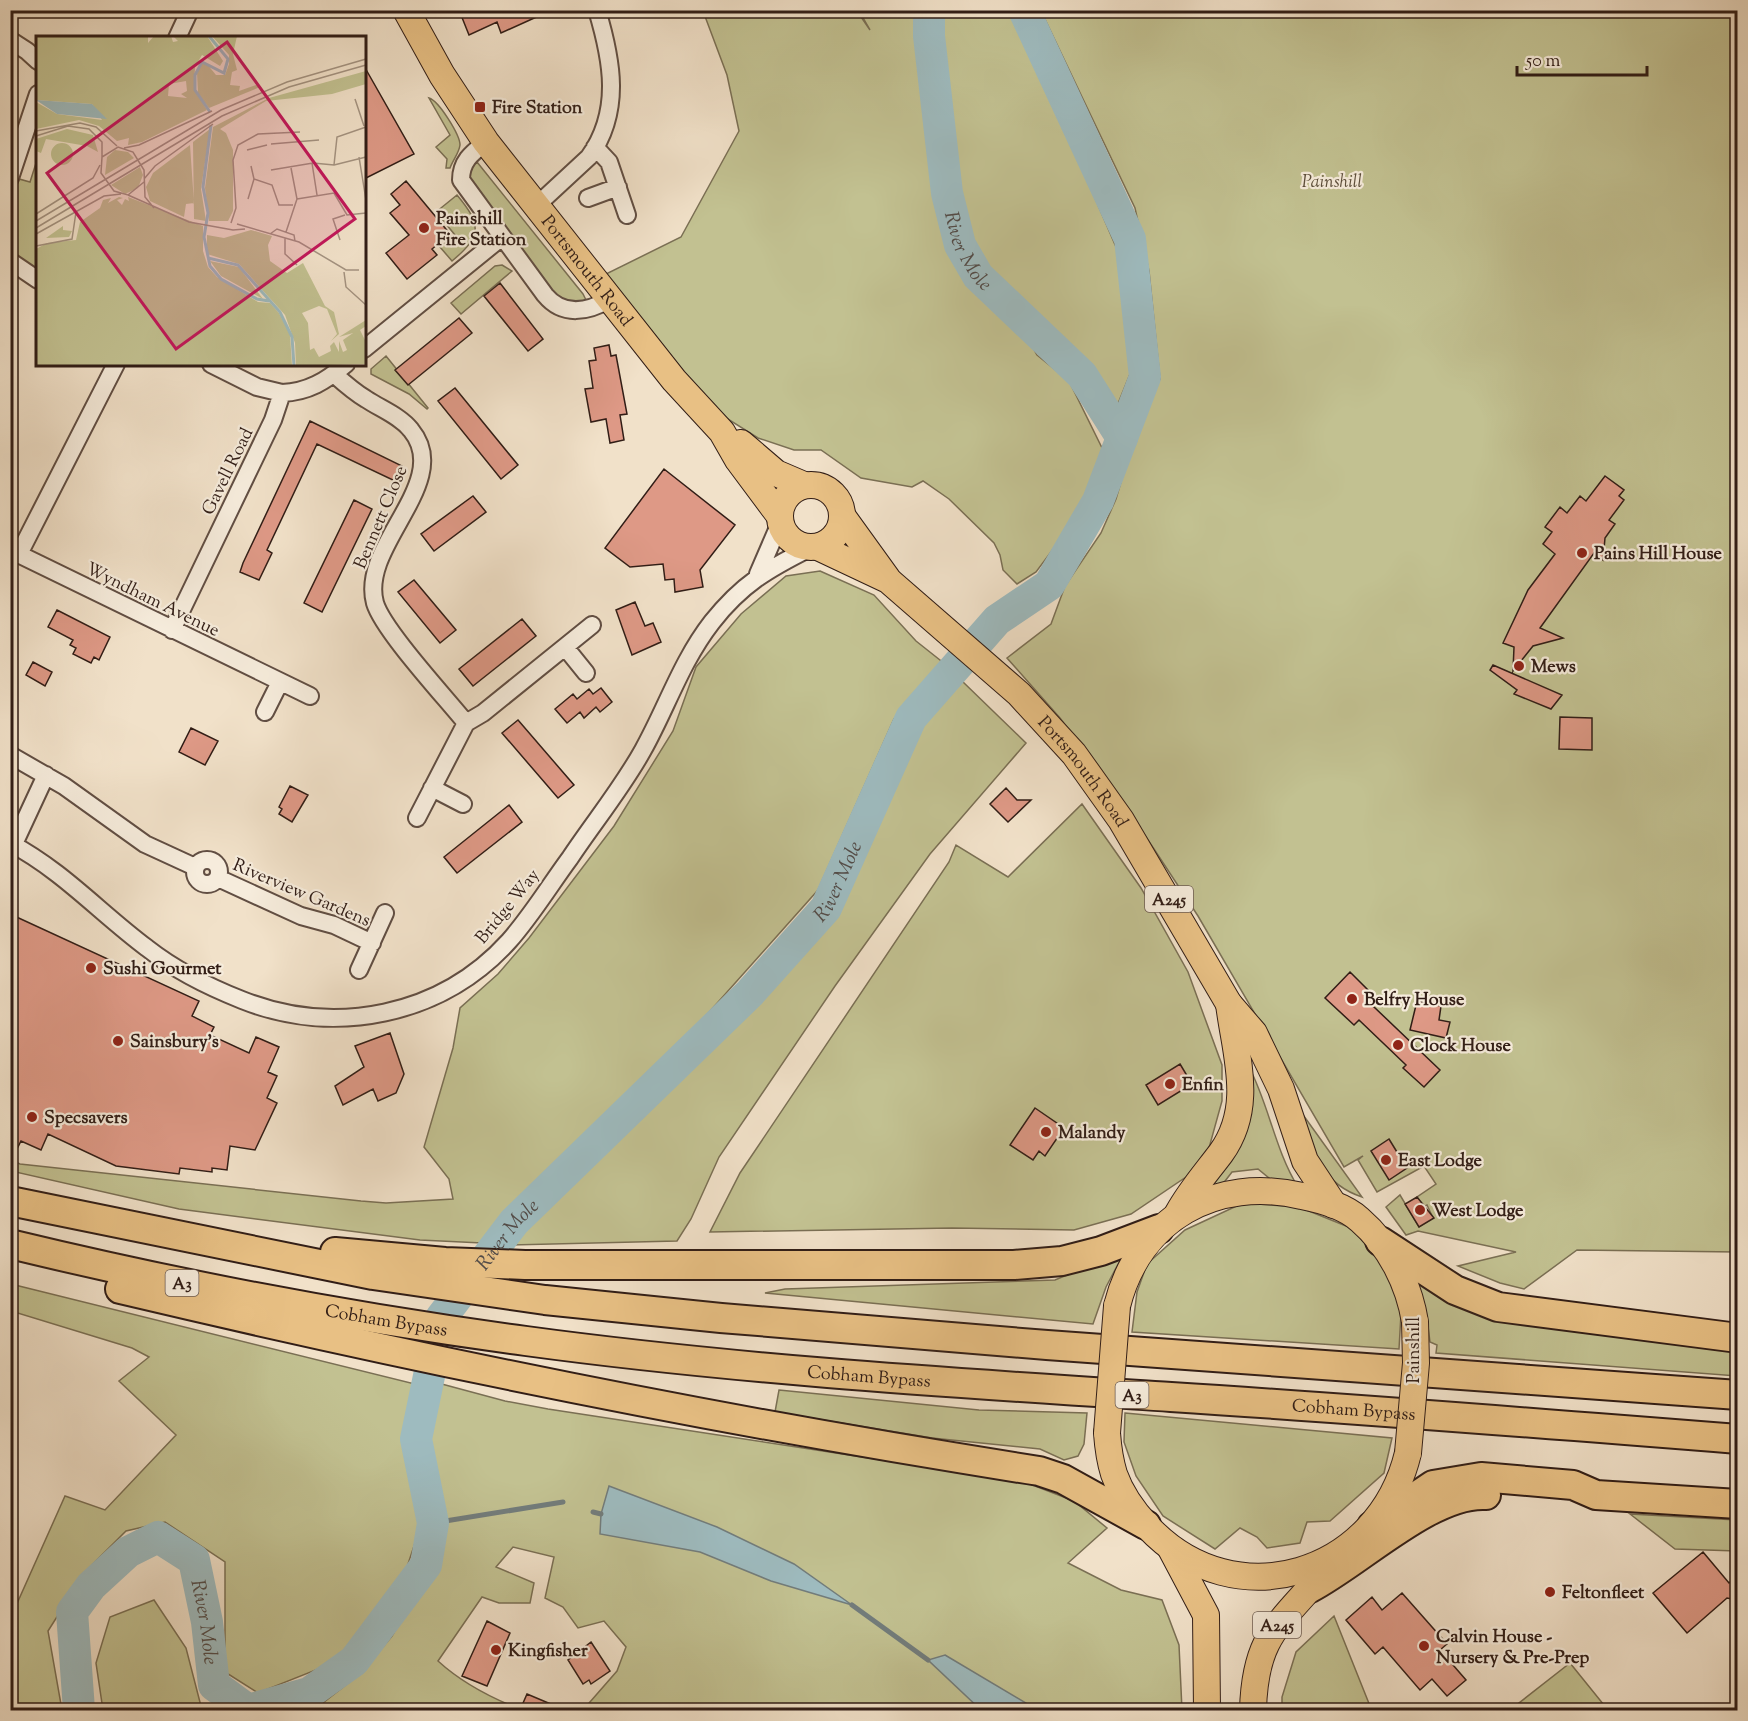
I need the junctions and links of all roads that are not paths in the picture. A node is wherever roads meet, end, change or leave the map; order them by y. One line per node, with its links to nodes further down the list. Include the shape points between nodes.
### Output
1 (190, 10): 4 (street)
2 (406, 10): 8 (main road, Portsmouth Road)
3 (597, 10): 9 (street, via 609,55 612,86 607,118)
4 (178, 36)
5 (10, 40): 6 (street)
6 (36, 59)
7 (36, 100): 10 (street)
8 (486, 142): 13 (main road, Portsmouth Road); 15 (street, via 466,159 461,180)
9 (595, 147): 11 (street, via 609,162); 13 (street)
10 (10, 178)
11 (618, 187): 12 (street); 14 (street)
12 (588, 198)
13 (535, 207): 18 (main road, Portsmouth Road)
14 (627, 215)
15 (502, 237): 18 (street, via 558,307 589,309); 19 (street)
16 (10, 261): 17 (street)
17 (36, 279)
18 (610, 299): 24 (main road, Portsmouth Road, via 674,380)
19 (366, 347)
20 (115, 366): 29 (street)
21 (215, 366): 23 (street, via 257,387)
22 (340, 369): 23 (street, via 309,388); 39 (street, Bennett Close, via 355,392 405,423 418,440 423,469 375,570 375,604 390,629)
23 (282, 393): 33 (street, Gavell Road, via 273,420)
24 (722, 432): 25 (main road, Portsmouth Road, via 749,448 776,472); 27 (main road, Portsmouth Road)
25 (804, 485): 26 (main road, via 820,486 834,494); 27 (main road, via 784,499)
26 (843, 517): 28 (main road, via 838,533 826,544); 31 (main road, Portsmouth Road / A245)
27 (780, 519): 28 (main road, via 783,531 794,543); 30 (street, Bridge Way)
28 (814, 547): 30 (street, Bridge Way); 31 (main road, Portsmouth Road / A245)
29 (15, 552): 33 (street, Wyndham Avenue)
30 (758, 574): 45 (street, Bridge Way, via 722,610 696,645 635,764 524,923 477,970 424,1002 385,1013 340,1019 294,1016 243,1000 163,960 60,873)
31 (888, 580): 49 (main road, Portsmouth Road / A245, via 1019,694 1056,732 1106,797)
32 (592, 625): 34 (street)
33 (172, 630): 36 (street, Wyndham Avenue)
34 (565, 647): 35 (street); 39 (street)
35 (586, 673)
36 (280, 682): 37 (street, Wyndham Avenue); 38 (street)
37 (310, 696)
38 (265, 711)
39 (465, 723): 42 (street)
40 (10, 755): 41 (street, Riverview Gardens)
41 (46, 775): 45 (street); 47 (street, Riverview Gardens, via 133,837 195,867 196,879 203,884 212,884 218,878)
42 (432, 788): 43 (street); 44 (street)
43 (463, 804)
44 (417, 818)
45 (12, 843)
46 (385, 913): 47 (street, Riverview Gardens)
47 (372, 943): 48 (street, Riverview Gardens)
48 (359, 970)
49 (1229, 1004): 51 (main road, Portsmouth Road / A245, via 1265,1053 1305,1161); 52 (main road, Portsmouth Road / A245, via 1241,1070 1237,1112 1221,1152)
50 (10, 1201): 56 (highway, via 207,1243)
51 (1334, 1205): 52 (main road, Painshill, via 1283,1191 1251,1190 1211,1198); 53 (main road, Painshill, via 1360,1219)
52 (1168, 1221): 56 (highway, via 1101,1251 1035,1264); 63 (main road, Painshill, bridge, via 1136,1263 1118,1306 1107,1433 1114,1474 1122,1493)
53 (1380, 1241): 58 (highway, via 1455,1290 1498,1307); 64 (main road, Painshill, bridge, via 1408,1292 1415,1322 1416,1363 1408,1453 1397,1488)
54 (10, 1244): 57 (highway, Cobham Bypass / A3)
55 (10, 1251): 57 (highway, via 99,1284)
56 (373, 1265): 59 (highway, via 545,1300 721,1318)
57 (351, 1328): 60 (highway, Cobham Bypass / A3, via 988,1386 1344,1408); 63 (highway, via 509,1376 747,1422 1040,1471 1063,1479)
58 (1736, 1337)
59 (1737, 1395)
60 (1737, 1439)
61 (1596, 1495): 62 (highway); 64 (highway, via 1573,1485 1481,1477 1454,1480 1420,1491); 67 (highway, via 1549,1499 1482,1494 1454,1500 1420,1514)
62 (1737, 1504)
63 (1146, 1525): 65 (main road, Painshill)
64 (1372, 1526): 66 (main road, Painshill)
65 (1171, 1549): 66 (main road, Painshill, via 1216,1570 1260,1576 1289,1573); 68 (main road, via 1206,1615)
66 (1337, 1557): 67 (main road, A245)
67 (1310, 1588): 69 (main road, A245, via 1285,1614 1265,1645 1257,1665)
68 (1208, 1710)
69 (1253, 1710)

